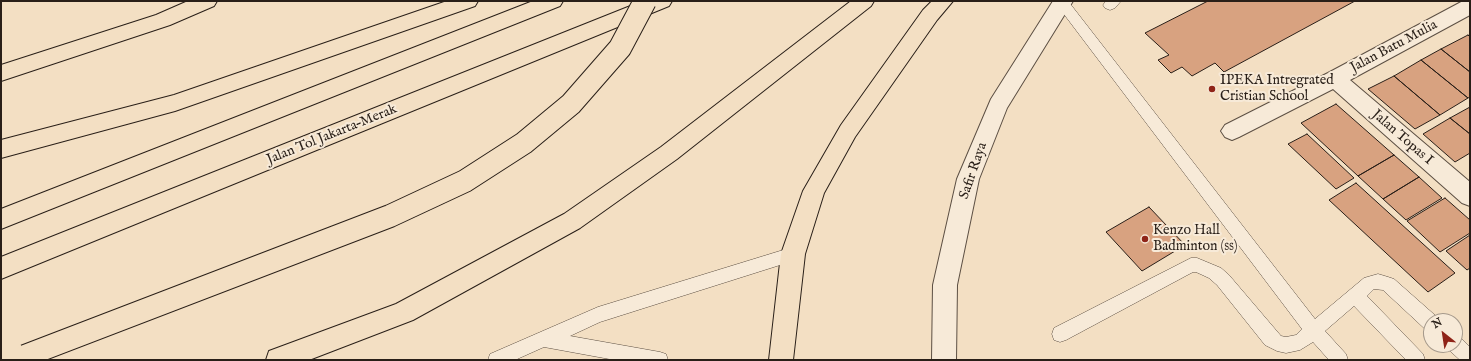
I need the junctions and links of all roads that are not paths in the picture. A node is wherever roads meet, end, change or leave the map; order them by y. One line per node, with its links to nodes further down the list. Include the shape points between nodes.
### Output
1 (206, 1): 10 (highway, via 163,20)
2 (468, 1): 13 (highway, via 175,103)
3 (553, 1): 15 (highway)
4 (645, 1): 23 (highway, bridge, via 620,48 570,104 524,143 465,181 390,216)
5 (662, 1): 17 (highway, Jalan Tol Jakarta–Merak)
6 (864, 1): 24 (highway, via 669,154 572,221 404,312)
7 (943, 1): 16 (highway, via 930,15 848,131 814,191)
8 (1063, 2): 20 (lane); 28 (street, Safir Raya, via 998,105 968,180 945,284)
9 (1470, 6): 11 (street, Jalan Batu Mulia)
10 (1, 73)
11 (1335, 79): 12 (street, Jalan Batu Mulia); 14 (street, Jalan Topas I)
12 (1232, 131)
13 (1, 149)
14 (1470, 196)
15 (1, 219)
16 (793, 254): 22 (lane, via 598,315); 27 (highway)
17 (1, 268)
18 (1355, 296): 19 (lane, via 1370,283 1378,281 1388,284); 20 (lane); 30 (lane)
19 (1423, 316)
20 (1313, 330): 21 (lane, via 1300,342 1277,343 1223,280 1215,273 1197,265 1190,265); 29 (lane)
21 (1060, 334)
22 (544, 339): 25 (lane); 26 (lane)
23 (19, 358)
24 (278, 360)
25 (496, 360)
26 (660, 360)
27 (781, 360)
28 (944, 360)
29 (1340, 360)
30 (1417, 360)

